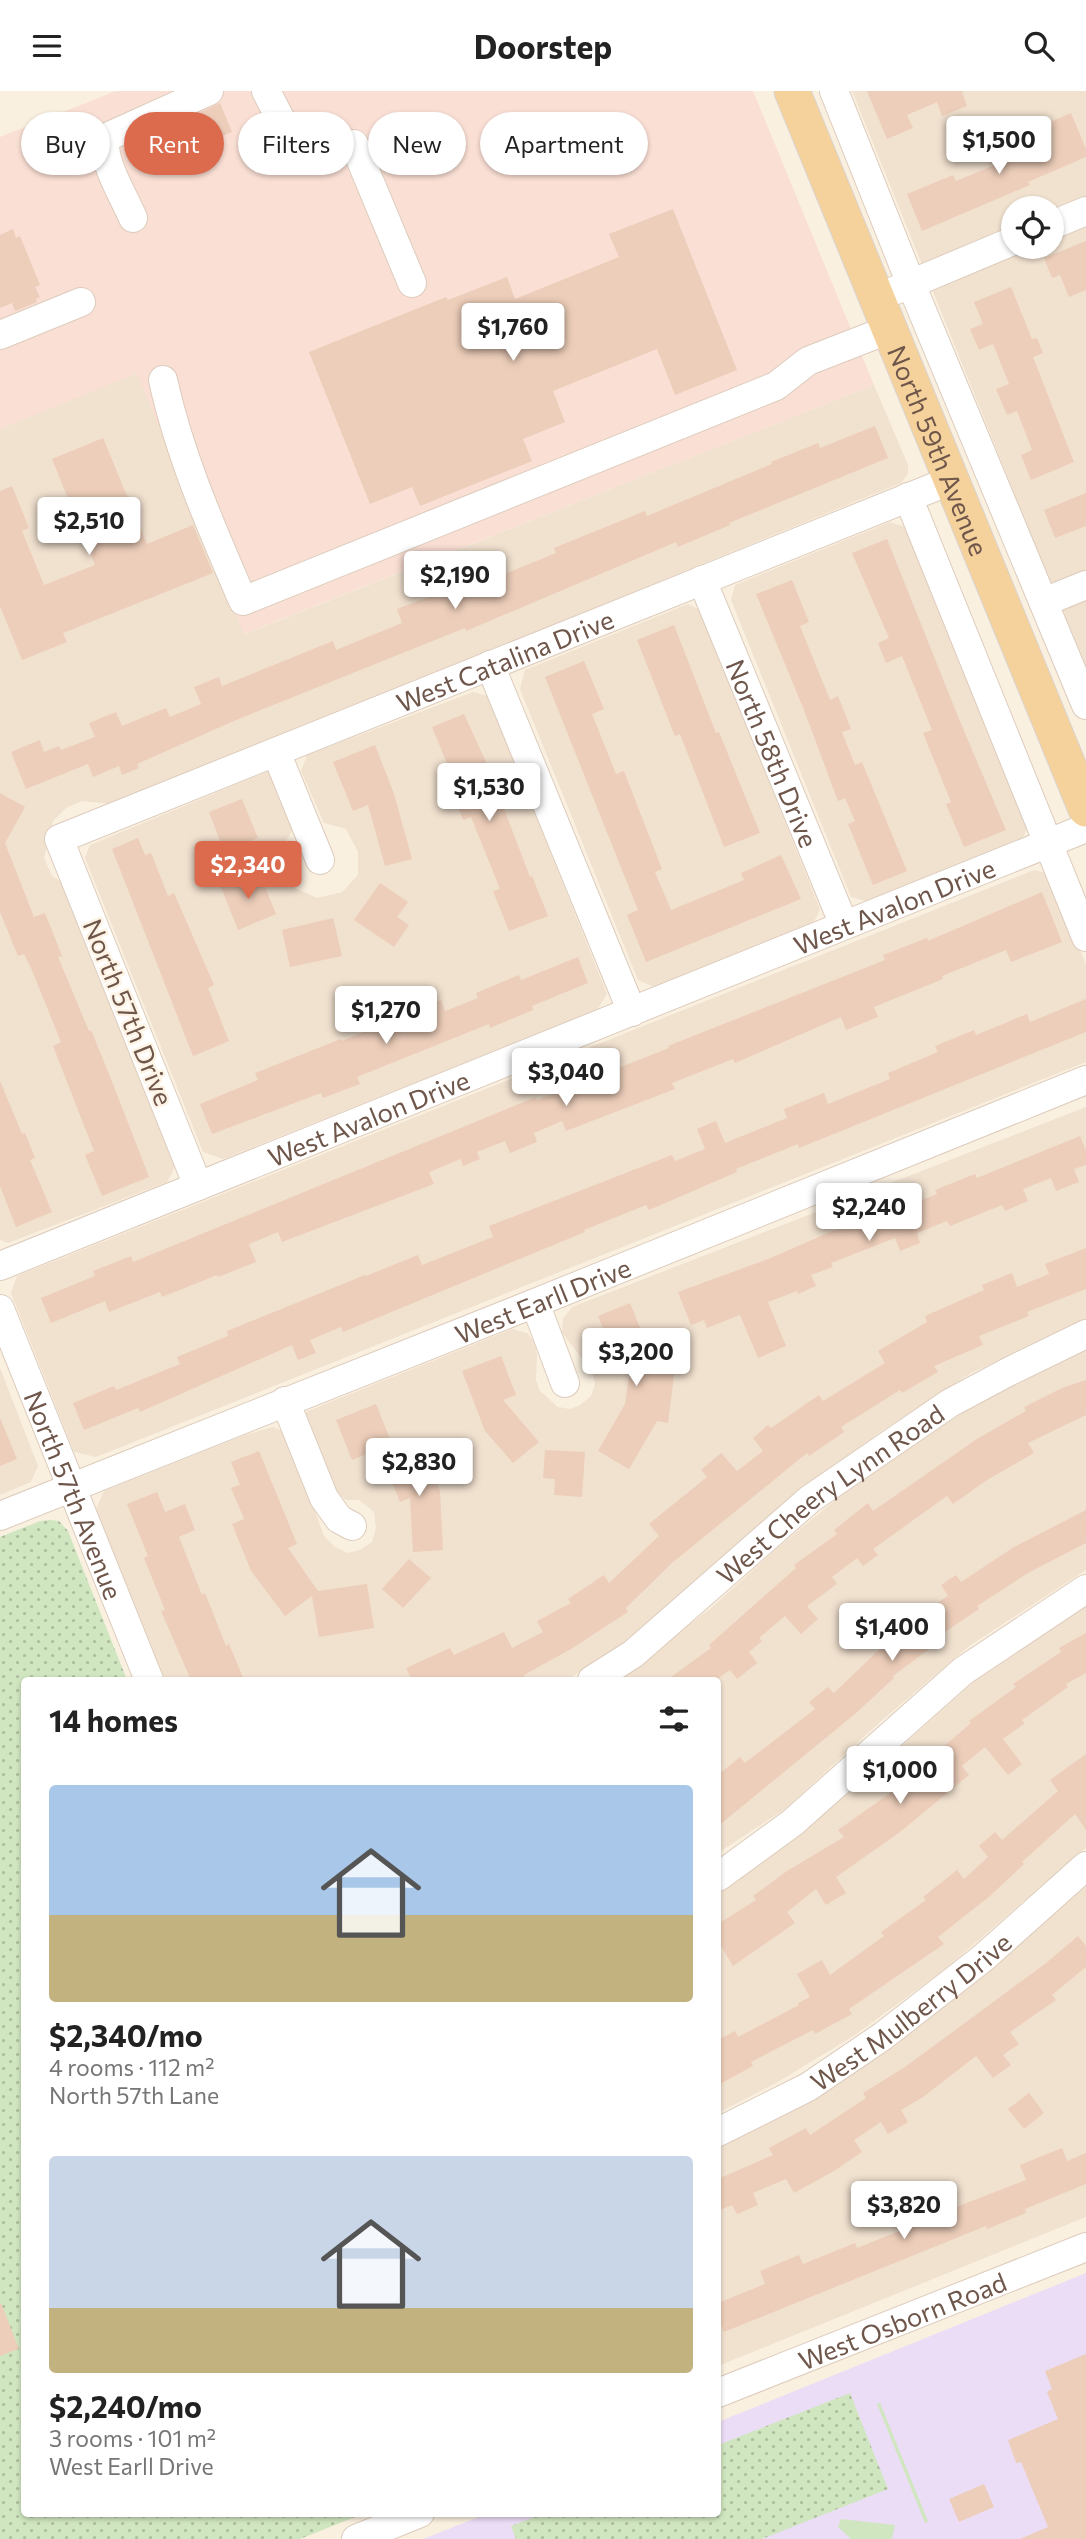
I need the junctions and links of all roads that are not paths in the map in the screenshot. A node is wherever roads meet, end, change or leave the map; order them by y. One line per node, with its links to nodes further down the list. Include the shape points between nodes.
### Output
1 (209, 91): 8 (street, via 104,138 107,160)
2 (267, 91): 3 (street, via 282,122 303,148 299,116)
3 (288, 91)
4 (792, 91): 14 (main road, North 59th Avenue)
5 (834, 91): 12 (street, North 59th Avenue)
6 (354, 144): 11 (street)
7 (1086, 211): 9 (street)
8 (133, 218)
9 (1064, 220)
10 (1001, 246): 12 (street)
11 (412, 283)
12 (911, 283): 14 (street); 21 (street, North 59th Avenue)
13 (81, 302): 15 (street)
14 (883, 313): 16 (street, via 776,386 243,601 173,426); 17 (main road, North 59th Avenue)
15 (0, 335)
16 (163, 380)
17 (951, 480): 18 (street, West Catalina Drive); 25 (main road, North 59th Avenue)
18 (908, 497): 19 (street, West Catalina Drive); 28 (street, North 59th Avenue)
19 (702, 580): 22 (street, West Catalina Drive); 30 (street, North 58th Drive)
20 (1086, 585): 21 (street)
21 (1044, 603): 23 (street, North 59th Avenue)
22 (490, 665): 24 (street, West Catalina Drive); 32 (street)
23 (1086, 705)
24 (276, 752): 27 (street, West Catalina Drive); 29 (street)
25 (1086, 809)
26 (1086, 828): 28 (street, West Avalon Drive)
27 (59, 839): 34 (street, North 57th Drive)
28 (1048, 843): 30 (street, West Avalon Drive); 31 (street, North 59th Avenue)
29 (320, 860)
30 (844, 925): 32 (street, West Avalon Drive)
31 (1086, 937)
32 (632, 1012): 34 (street, West Avalon Drive)
33 (1086, 1080): 36 (street, West Earll Drive)
34 (198, 1186): 35 (street, West Avalon Drive)
35 (0, 1266)
36 (535, 1303): 39 (street); 40 (street, West Earll Drive)
37 (0, 1309): 41 (street, North 57th Avenue)
38 (1086, 1334): 46 (street, West Cheery Lynn Road, via 950,1403 810,1499 634,1654)
39 (565, 1383)
40 (285, 1401): 41 (street, West Earll Drive); 43 (street, via 324,1498 339,1519)
41 (72, 1488): 42 (street, West Earll Drive); 45 (street, North 57th Avenue)
42 (0, 1515)
43 (352, 1526)
44 (1086, 1588): 48 (street, via 963,1671 792,1823)
45 (148, 1677)
46 (597, 1677)
47 (1086, 1865): 49 (street, West Mulberry Drive, via 983,1958 883,2036 808,2087)
48 (721, 1875)
49 (721, 2130)
50 (1086, 2247): 51 (street, West Osborn Road)
51 (721, 2392)
52 (410, 2517): 53 (street)
53 (356, 2539)

